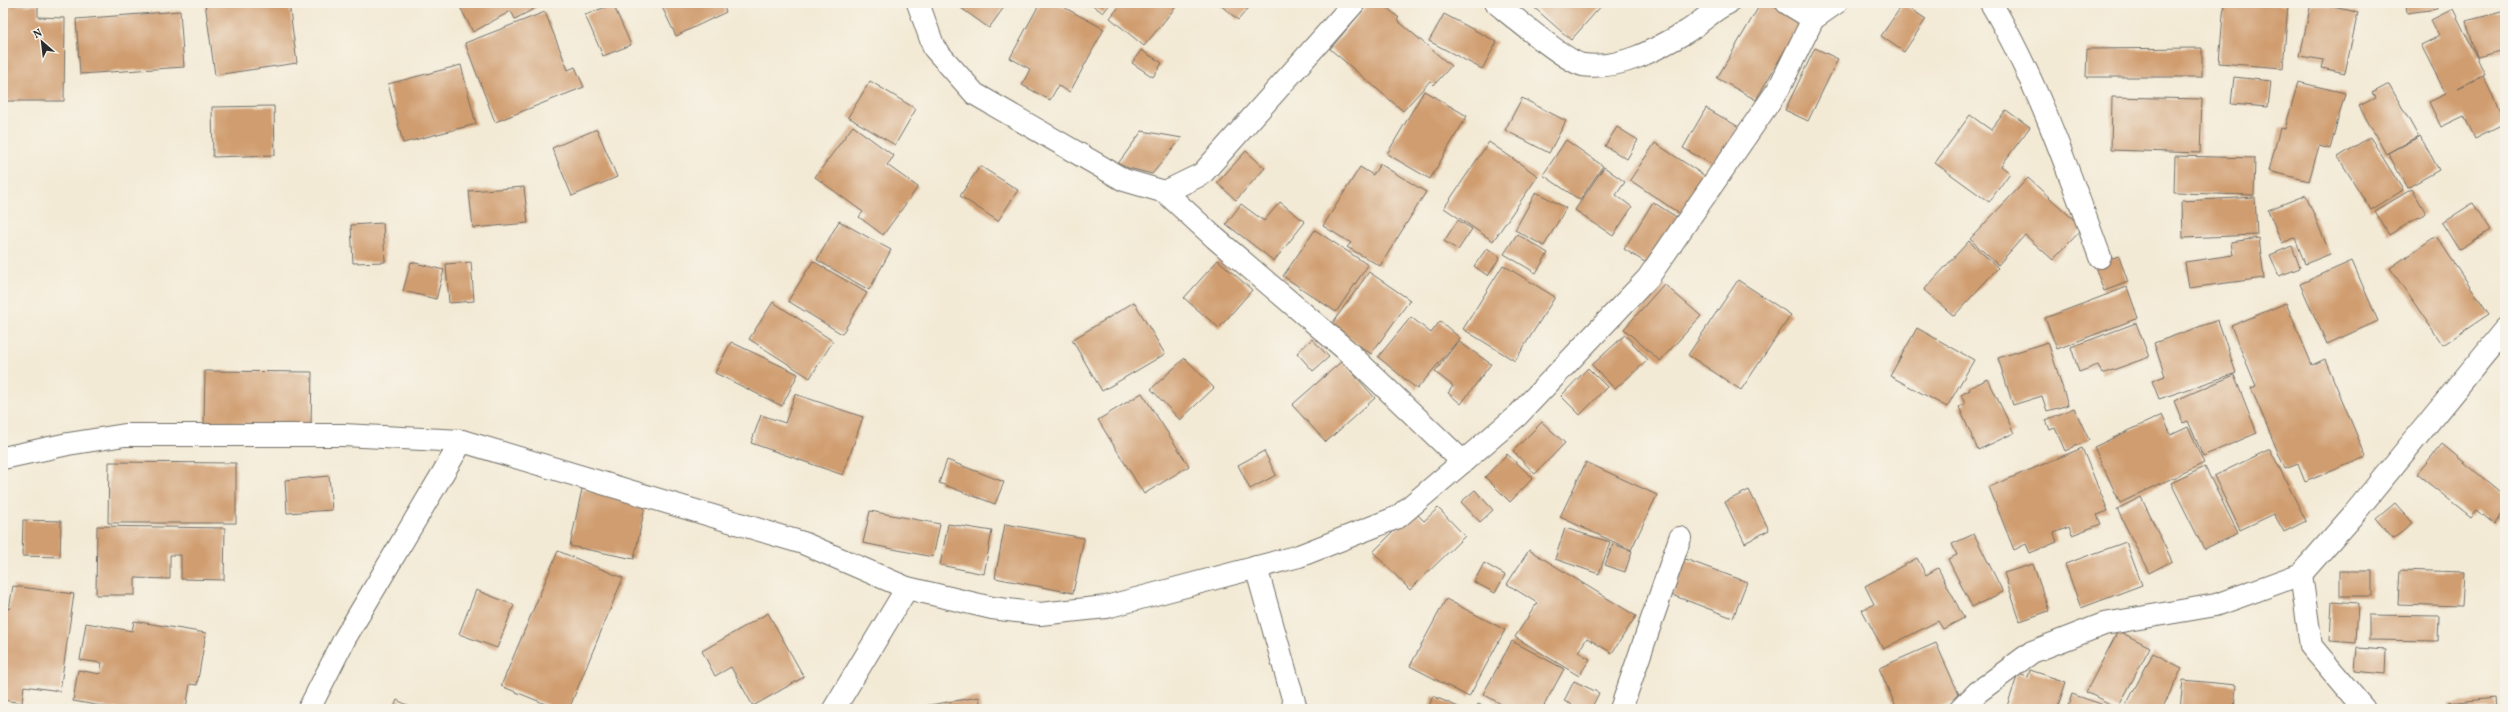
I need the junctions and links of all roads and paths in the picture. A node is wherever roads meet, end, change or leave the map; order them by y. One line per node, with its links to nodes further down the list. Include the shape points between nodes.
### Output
1 (918, 3): 9 (street, via 934,48 975,94 1124,180)
2 (1354, 3): 9 (street, via 1202,174)
3 (1496, 3): 4 (street, via 1542,40 1581,65 1621,63 1658,48 1698,25)
4 (1728, 3)
5 (1787, 3): 8 (street)
6 (1836, 3): 8 (street)
7 (1991, 3): 10 (street, via 2012,39 2053,132)
8 (1813, 19): 14 (street, via 1779,88 1648,278 1518,415)
9 (1165, 192): 14 (street, via 1345,350)
10 (2100, 257)
11 (2505, 329): 17 (street, via 2353,515)
12 (462, 441): 13 (street, via 343,435 125,435); 18 (street, via 803,543); 19 (street, via 345,638)
13 (3, 458)
14 (1463, 462): 16 (street, via 1398,517 1299,556)
15 (1680, 538): 22 (street)
16 (1256, 567): 18 (street, via 1106,607 1040,614 992,608); 21 (street)
17 (2301, 574): 23 (street, via 2216,605 2104,624 2032,652 1978,692); 24 (street, via 2311,646)
18 (907, 588): 20 (street)
19 (310, 709)
20 (834, 709)
21 (1296, 709)
22 (1621, 709)
23 (1961, 709)
24 (2364, 709)

